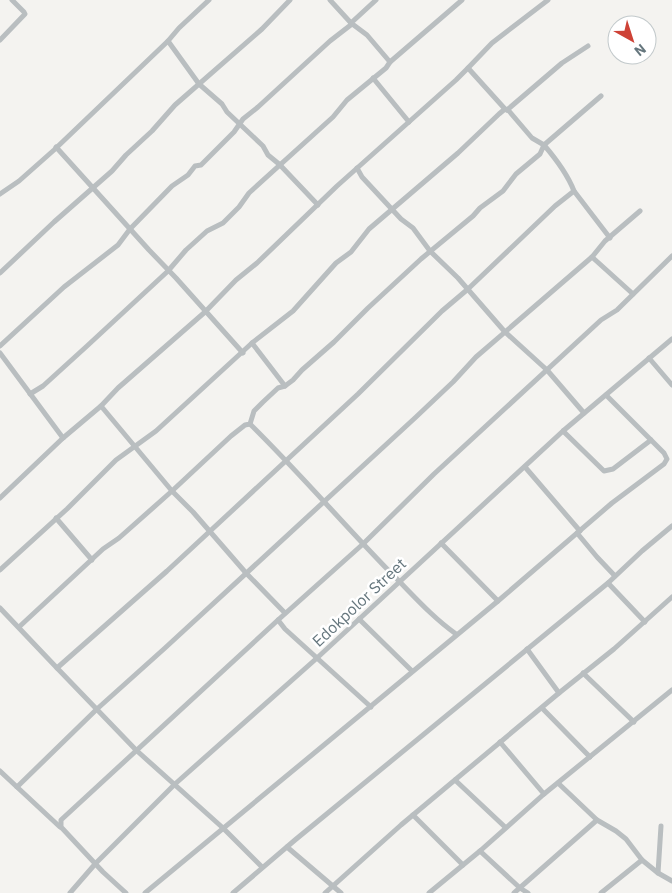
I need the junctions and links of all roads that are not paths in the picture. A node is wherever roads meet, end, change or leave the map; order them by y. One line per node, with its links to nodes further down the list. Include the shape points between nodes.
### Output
1 (12, 0): 9 (street, via 24,14)
2 (208, 0): 10 (street)
3 (290, 0): 15 (street)
4 (330, 0): 8 (street)
5 (376, 0): 8 (street)
6 (462, 0): 12 (street)
7 (548, 0): 13 (street, via 492,43)
8 (352, 23): 12 (street); 19 (street)
9 (0, 40)
10 (168, 41): 15 (street); 21 (street)
11 (588, 46): 17 (street, via 555,68)
12 (390, 62): 14 (street)
13 (468, 68): 17 (street); 18 (street)
14 (373, 78): 18 (street); 22 (street)
15 (200, 84): 19 (street); 24 (street, via 175,105)
16 (600, 96): 20 (street)
17 (506, 109): 20 (street, via 532,138); 28 (street)
18 (409, 122): 23 (street)
19 (239, 124): 22 (street); 30 (street, via 201,165 195,166 172,186)
20 (544, 145): 25 (street, via 560,164); 32 (street, via 540,154 516,174 503,191)
21 (56, 147): 24 (street); 26 (street)
22 (279, 165): 27 (street); 35 (street, via 223,223 207,231)
23 (358, 168): 27 (street); 28 (street, via 362,177)
24 (94, 188): 30 (street); 36 (street)
25 (574, 191): 31 (street); 37 (street)
26 (0, 194)
27 (318, 205): 39 (street)
28 (394, 210): 32 (street); 42 (street, via 336,263 293,311)
29 (640, 211): 31 (street)
30 (130, 229): 35 (street); 43 (street, via 118,245 64,287)
31 (610, 238): 34 (street)
32 (430, 251): 37 (street); 48 (street)
33 (672, 256): 38 (street)
34 (592, 257): 38 (street); 40 (street)
35 (168, 271): 39 (street); 50 (street)
36 (0, 273)
37 (468, 289): 40 (street); 59 (street)
38 (633, 294): 47 (street)
39 (206, 312): 44 (street); 52 (street)
40 (505, 332): 47 (street); 63 (street)
41 (672, 339): 46 (street, Edokpolor Street)
42 (252, 343): 44 (street); 48 (street)
43 (0, 346)
44 (243, 353): 58 (street)
45 (0, 354): 50 (street)
46 (650, 358): 49 (street); 51 (street, Edokpolor Street)
47 (547, 370): 53 (street); 69 (street)
48 (286, 386): 54 (street, via 278,388 254,411)
49 (672, 386)
50 (30, 394): 56 (street)
51 (606, 395): 53 (street, Edokpolor Street); 57 (street)
52 (101, 406): 56 (street); 58 (street)
53 (584, 413): 55 (street, Edokpolor Street)
54 (250, 424): 59 (street); 61 (street, via 231,436)
55 (563, 432): 57 (street, via 604,471 612,469); 60 (street, Edokpolor Street)
56 (63, 438): 62 (street)
57 (651, 440): 67 (street, via 664,453 664,464)
58 (135, 447): 61 (street); 64 (street, via 116,460)
59 (286, 460): 63 (street); 66 (street)
60 (525, 467): 67 (street); 68 (street, Edokpolor Street)
61 (172, 491): 66 (street); 70 (street)
62 (0, 498)
63 (323, 503): 69 (street); 73 (street)
64 (56, 518): 70 (street); 72 (street)
65 (672, 526): 74 (street)
66 (209, 530): 73 (street); 88 (street)
67 (578, 532): 74 (street); 78 (street)
68 (441, 543): 75 (street, Edokpolor Street); 78 (street)
69 (363, 544): 75 (street); 80 (street)
70 (92, 560): 84 (street)
71 (0, 561): 72 (street)
72 (1, 569)
73 (246, 573): 80 (street); 95 (street)
74 (615, 576): 76 (street)
75 (400, 581): 81 (street, Edokpolor Street); 85 (street, via 438,622)
76 (608, 583): 83 (street); 86 (street)
77 (672, 597): 83 (street)
78 (498, 601): 85 (street)
79 (0, 608): 84 (street)
80 (285, 614): 82 (street)
81 (359, 619): 87 (street, Edokpolor Street); 89 (street)
82 (278, 620): 87 (street); 98 (street)
83 (646, 622): 90 (street)
84 (19, 627): 88 (street)
85 (456, 634): 89 (street)
86 (526, 649): 92 (street); 112 (street)
87 (317, 658): 93 (street); 103 (street, Edokpolor Street)
88 (57, 668): 95 (street)
89 (412, 671): 93 (street)
90 (583, 674): 92 (street); 96 (street)
91 (672, 690): 96 (street)
92 (559, 693): 94 (street)
93 (370, 707): 111 (street)
94 (542, 708): 97 (street); 99 (street)
95 (97, 709): 98 (street); 104 (street)
96 (634, 722): 99 (street)
97 (500, 742): 101 (street); 105 (street)
98 (136, 750): 103 (street); 109 (street, via 61,820)
99 (590, 757): 102 (street)
100 (0, 771): 104 (street)
101 (455, 780): 106 (street); 110 (street)
102 (558, 783): 105 (street); 107 (street)
103 (175, 784): 111 (street); 115 (street, Edokpolor Street)
104 (17, 787): 109 (street)
105 (544, 794): 110 (street)
106 (413, 814): 116 (street); 120 (street)
107 (597, 820): 114 (street, via 626,839); 121 (street)
108 (661, 826): 118 (street)
109 (60, 827): 115 (street)
110 (506, 827): 113 (street)
111 (223, 828): 117 (street); 124 (street)
112 (287, 847): 117 (street); 120 (street)
113 (480, 851): 116 (street); 121 (street)
114 (642, 860): 118 (street); 131 (street)
115 (96, 863): 122 (street, Edokpolor Street); 123 (street)
116 (463, 865): 128 (street)
117 (262, 868): 125 (street)
118 (658, 873): 119 (street)
119 (672, 881)
120 (333, 885): 126 (street); 127 (street)
121 (520, 888): 129 (street); 130 (street)
122 (70, 893)
123 (126, 893)
124 (145, 893)
125 (233, 893)
126 (325, 893)
127 (341, 893)
128 (429, 893)
129 (514, 893)
130 (528, 893)
131 (601, 893)

